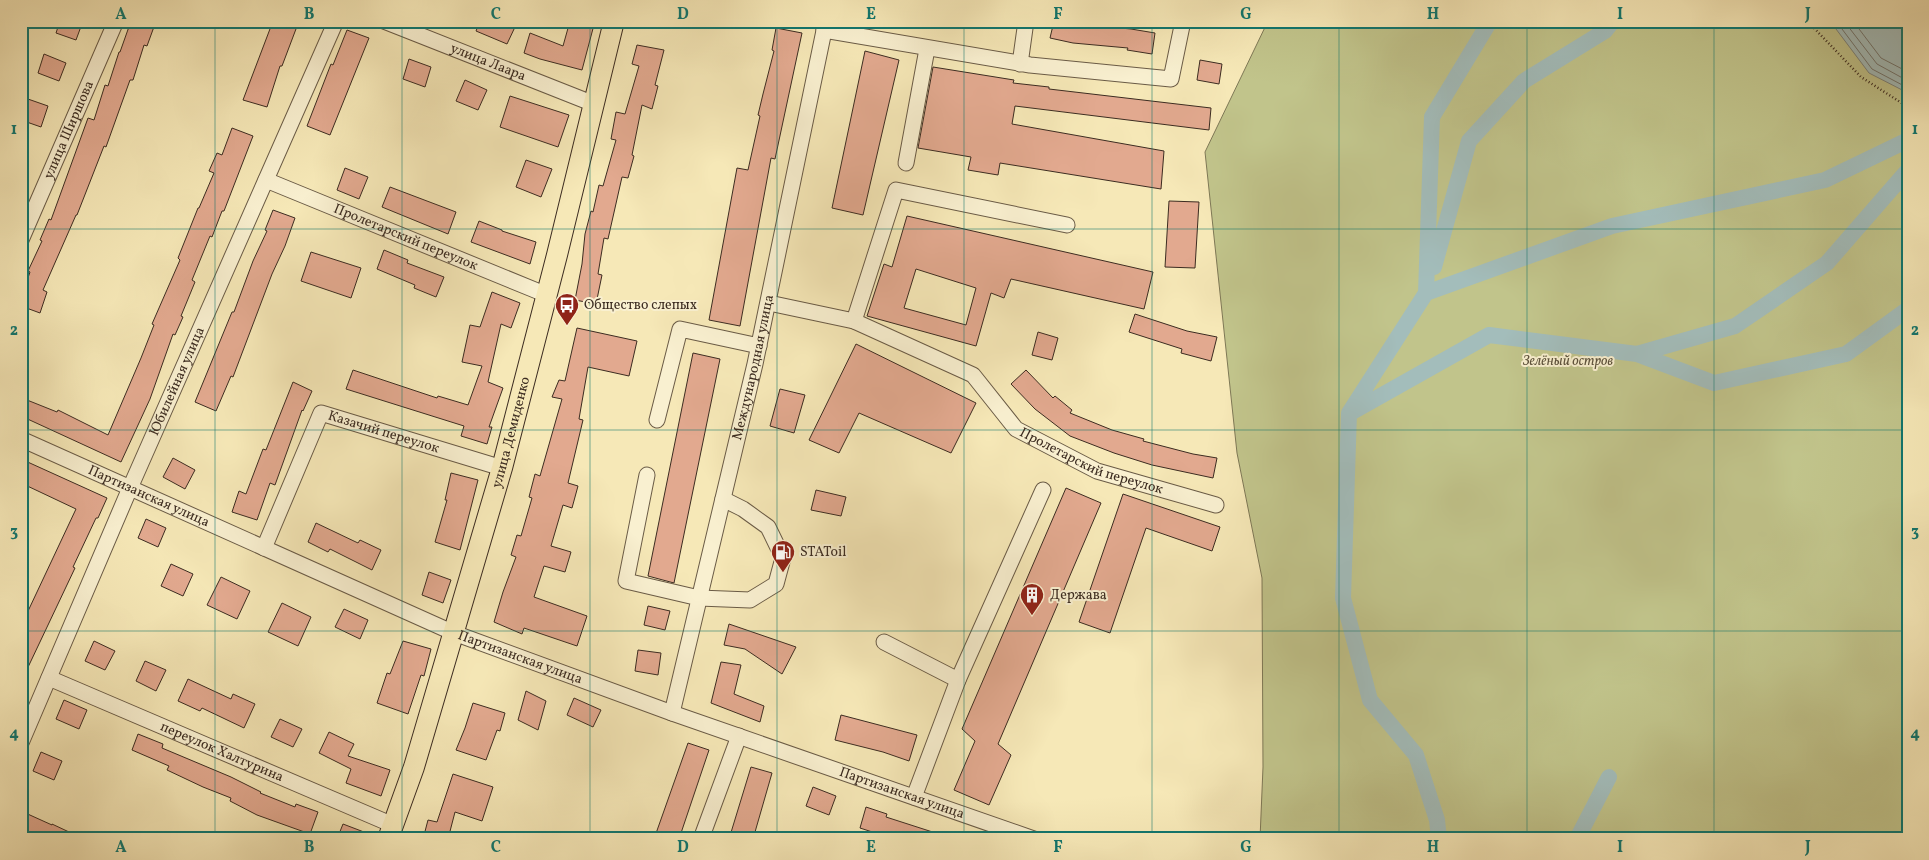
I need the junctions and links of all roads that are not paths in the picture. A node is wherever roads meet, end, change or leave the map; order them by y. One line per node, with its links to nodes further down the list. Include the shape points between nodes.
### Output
1 (116, 21): 14 (street, улица Ширшова)
2 (336, 21): 12 (street, Юбилейная улица)
3 (384, 21): 10 (street, улица Лаара)
4 (614, 21): 10 (main road, улица Демиденко)
5 (1026, 21): 9 (street)
6 (1184, 21): 9 (street, via 1171,79)
7 (826, 26): 8 (street); 16 (street, Международная улица)
8 (927, 49): 9 (street); 11 (street)
9 (1020, 64)
10 (594, 104): 15 (main road, улица Демиденко)
11 (906, 163)
12 (266, 180): 15 (street, Пролетарский переулок); 23 (street, Юбилейная улица)
13 (1067, 225): 17 (street, via 896,190)
14 (21, 240)
15 (547, 295): 21 (main road, улица Демиденко)
16 (769, 303): 17 (street, Пролетарский переулок); 18 (street, Международная улица)
17 (854, 321): 26 (street, Пролетарский переулок, via 973,375 1016,429 1097,471)
18 (759, 346): 19 (street, via 680,329); 25 (street, Международная улица)
19 (657, 420)
20 (21, 439): 23 (street, Партизанская улица)
21 (502, 468): 27 (street, Казачий переулок, via 321,412); 29 (main road, улица Демиденко)
22 (647, 474): 28 (street, via 626,581)
23 (130, 488): 27 (street, Партизанская улица); 31 (street, Юбилейная улица)
24 (1043, 490): 32 (street)
25 (723, 499): 28 (street, Международная улица); 28 (street, via 743,508 768,527 783,558 776,584 750,600)
26 (1216, 505)
27 (264, 548): 29 (street, Партизанская улица)
28 (700, 598): 33 (street, Международная улица)
29 (454, 633): 33 (street, Партизанская улица); 37 (main road, улица Демиденко)
30 (884, 642): 32 (street)
31 (49, 678): 35 (street, Юбилейная улица); 37 (street, переулок Халтурина)
32 (958, 680): 36 (street)
33 (672, 713): 34 (street, Партизанская улица)
34 (739, 736): 36 (street, Партизанская улица); 39 (street)
35 (21, 743)
36 (914, 797): 38 (street, Партизанская улица)
37 (391, 832)
38 (992, 832): 40 (street, Партизанская улица)
39 (701, 839)
40 (1034, 839)

